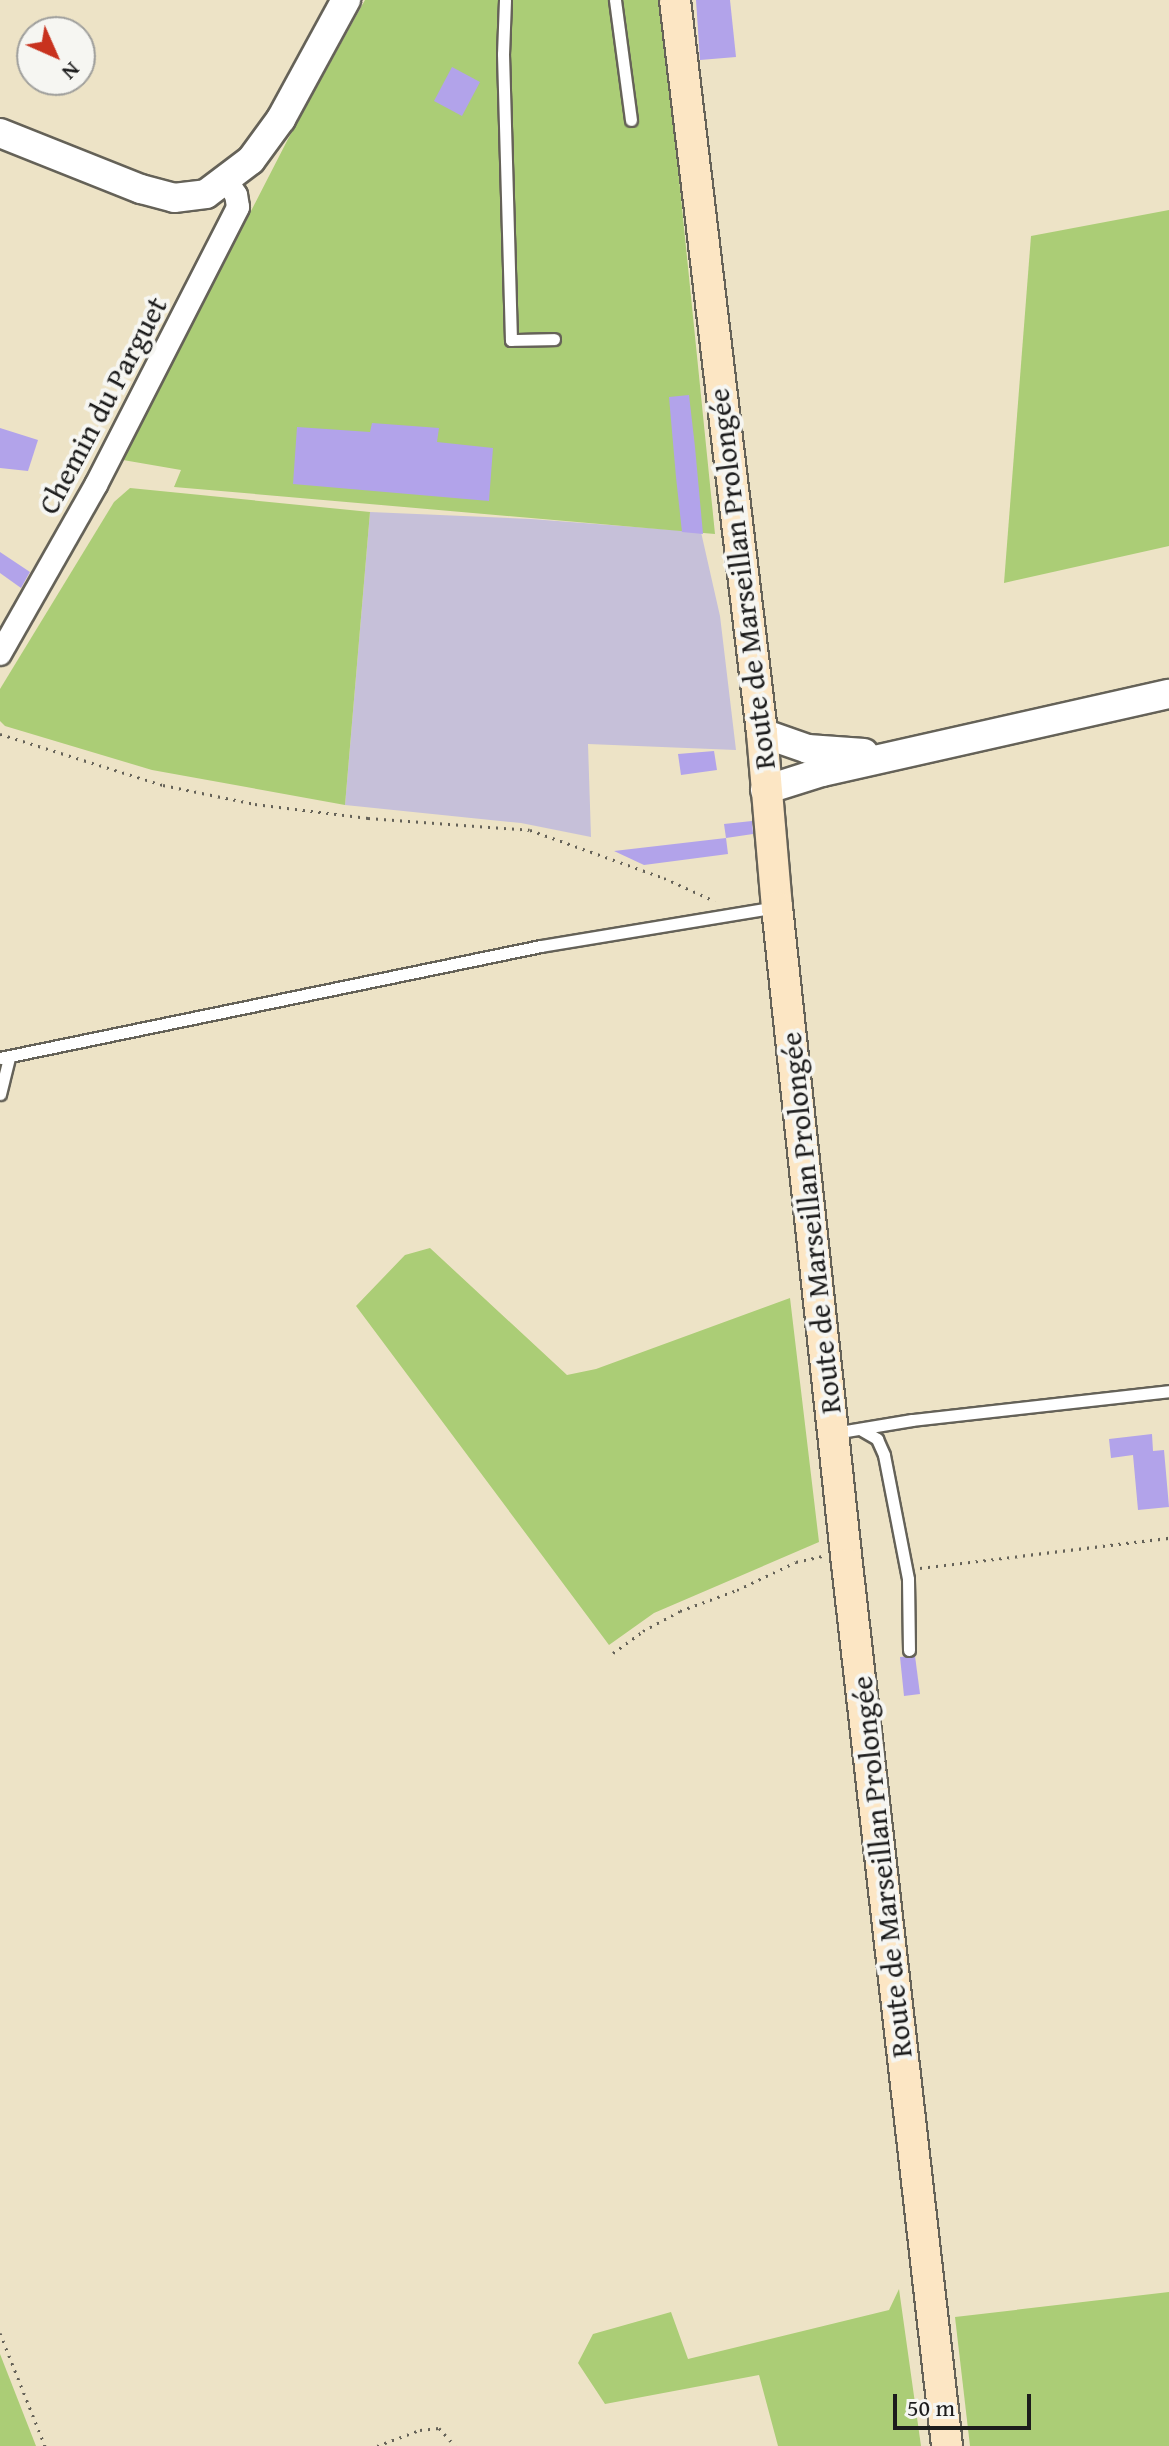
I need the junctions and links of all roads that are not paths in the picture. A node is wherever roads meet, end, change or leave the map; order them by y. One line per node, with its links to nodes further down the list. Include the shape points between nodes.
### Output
1 (346, 0): 7 (street, via 281,119 251,160)
2 (505, 0): 8 (lane, via 511,340)
3 (615, 0): 5 (lane)
4 (675, 0): 11 (main road, Route de Marseillan Prolongée)
5 (631, 120)
6 (0, 133): 7 (street, via 174,198 206,194)
7 (227, 181): 9 (street, Chemin du Parguet, via 238,207 96,485)
8 (554, 339)
9 (0, 654)
10 (1169, 694): 12 (street)
11 (762, 733): 12 (street, via 808,749 891,754); 13 (main road, Route de Marseillan Prolongée)
12 (932, 750): 13 (street, via 822,772)
13 (765, 790): 14 (main road, Route de Marseillan Prolongée)
14 (777, 907): 15 (lane, via 541,946); 18 (main road, Route de Marseillan Prolongée)
15 (5, 1058): 16 (lane)
16 (0, 1094)
17 (1169, 1391): 18 (lane)
18 (846, 1431): 19 (lane, via 877,1439 884,1455 908,1579); 20 (main road, Route de Marseillan Prolongée, via 845,1551)
19 (909, 1650)
20 (947, 2446)

